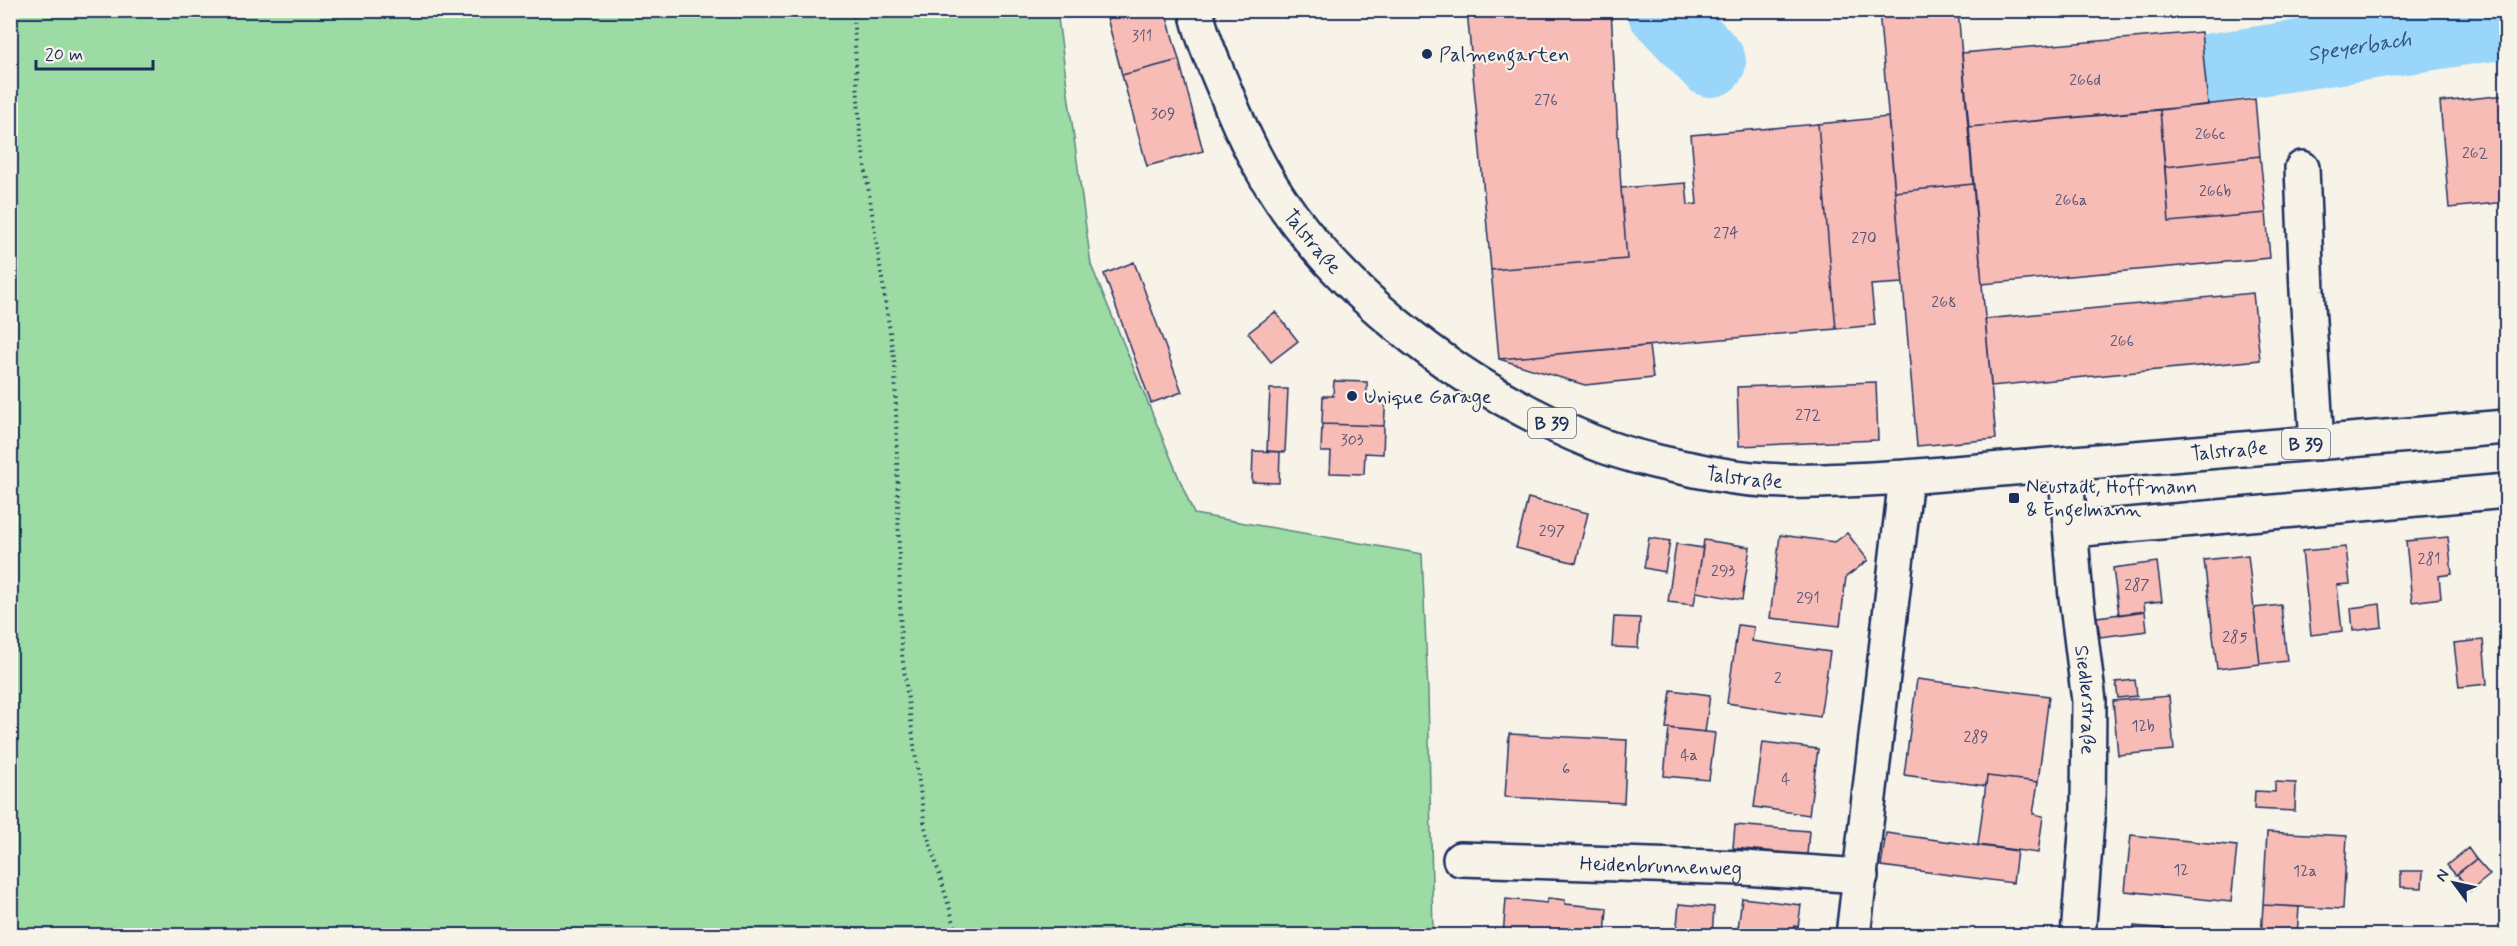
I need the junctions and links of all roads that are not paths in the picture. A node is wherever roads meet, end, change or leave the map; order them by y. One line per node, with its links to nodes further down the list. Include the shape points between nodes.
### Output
1 (1196, 10): 6 (main road, Talstraße / B 39, via 1253,154 1305,231 1343,275 1392,320 1483,387 1592,442 1717,474 1827,481)
2 (2302, 168): 4 (main road)
3 (2506, 427): 4 (main road, Talstraße / B 39)
4 (2317, 443): 5 (main road, Talstraße / B 39)
5 (2065, 464): 6 (main road, Talstraße / B 39); 8 (main road, Siedlerstraße)
6 (1906, 477): 10 (main road)
7 (2506, 491): 8 (main road)
8 (2072, 530): 12 (main road, Siedlerstraße, via 2089,701 2088,808)
9 (1460, 859): 10 (main road, Heidenbrunnenweg, via 1744,868)
10 (1861, 876): 11 (main road)
11 (1853, 936)
12 (2078, 936)

